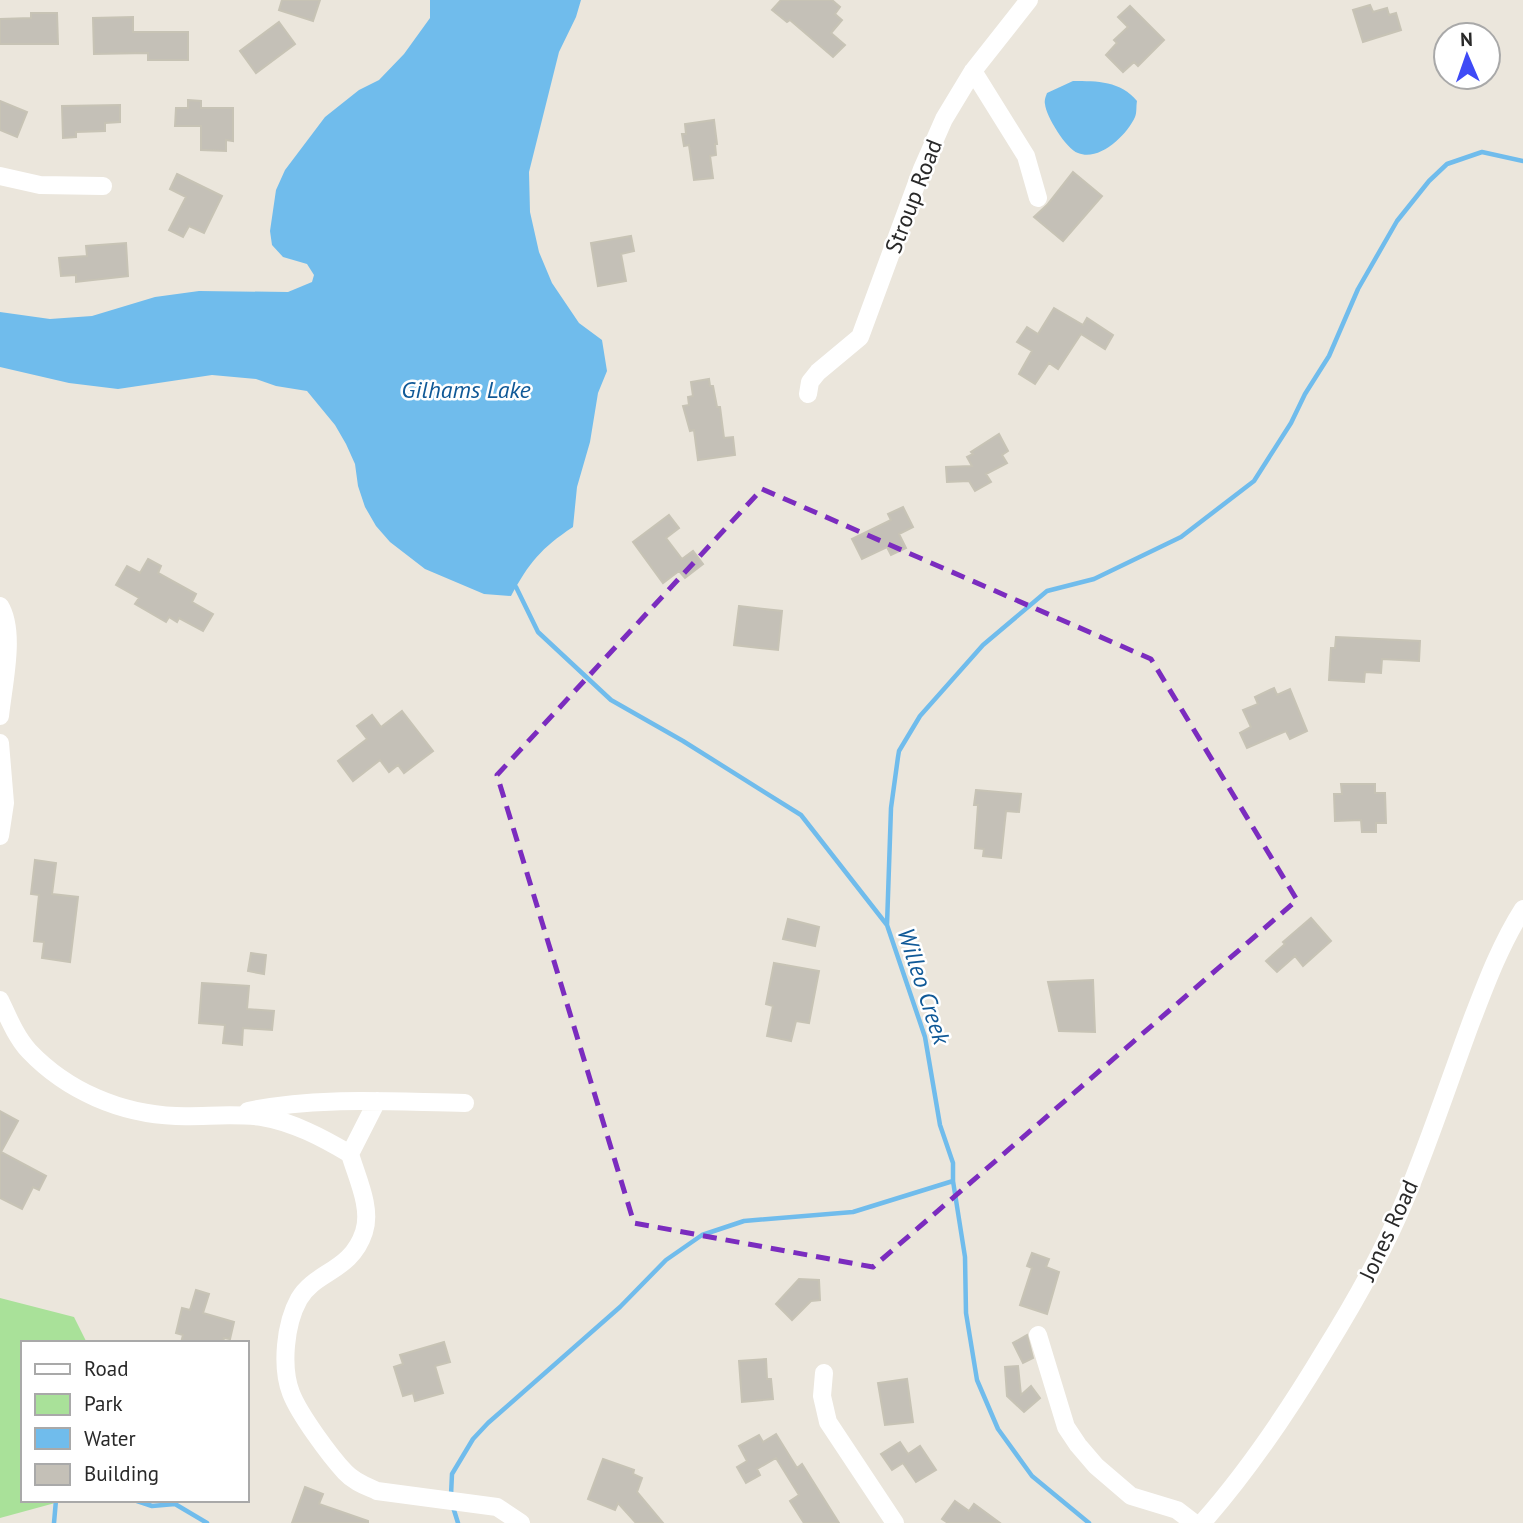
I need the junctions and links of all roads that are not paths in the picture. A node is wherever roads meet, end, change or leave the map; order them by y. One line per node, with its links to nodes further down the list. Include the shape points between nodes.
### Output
1 (1029, 0): 2 (street, Stroup Road)
2 (973, 71): 5 (street, via 1026,156); 6 (street, Stroup Road, via 944,119 922,169 860,337 818,372)
3 (0, 176): 4 (street, via 40,185)
4 (103, 186)
5 (1038, 198)
6 (808, 394)
7 (0, 606): 8 (street, via 8,644)
8 (0, 716)
9 (0, 743): 10 (street, via 5,803)
10 (0, 836)
11 (1523, 909): 22 (street, Jones Road, via 1500,950 1383,1248 1301,1390)
12 (0, 1000): 15 (street, via 27,1050 84,1092 143,1113)
13 (377, 1101): 14 (street); 15 (street, via 272,1106); 16 (street)
14 (465, 1103)
15 (231, 1114): 16 (street, via 295,1126)
16 (350, 1154): 19 (street, via 366,1225 360,1243 344,1264 300,1297 289,1329 288,1380 297,1406 346,1473 359,1483 377,1491 497,1507)
17 (1038, 1335): 21 (street, via 1066,1427 1078,1445 1130,1496 1177,1510)
18 (824, 1373): 20 (street, via 822,1396 828,1422)
19 (521, 1523)
20 (895, 1523)
21 (1195, 1523)
22 (1202, 1523)

